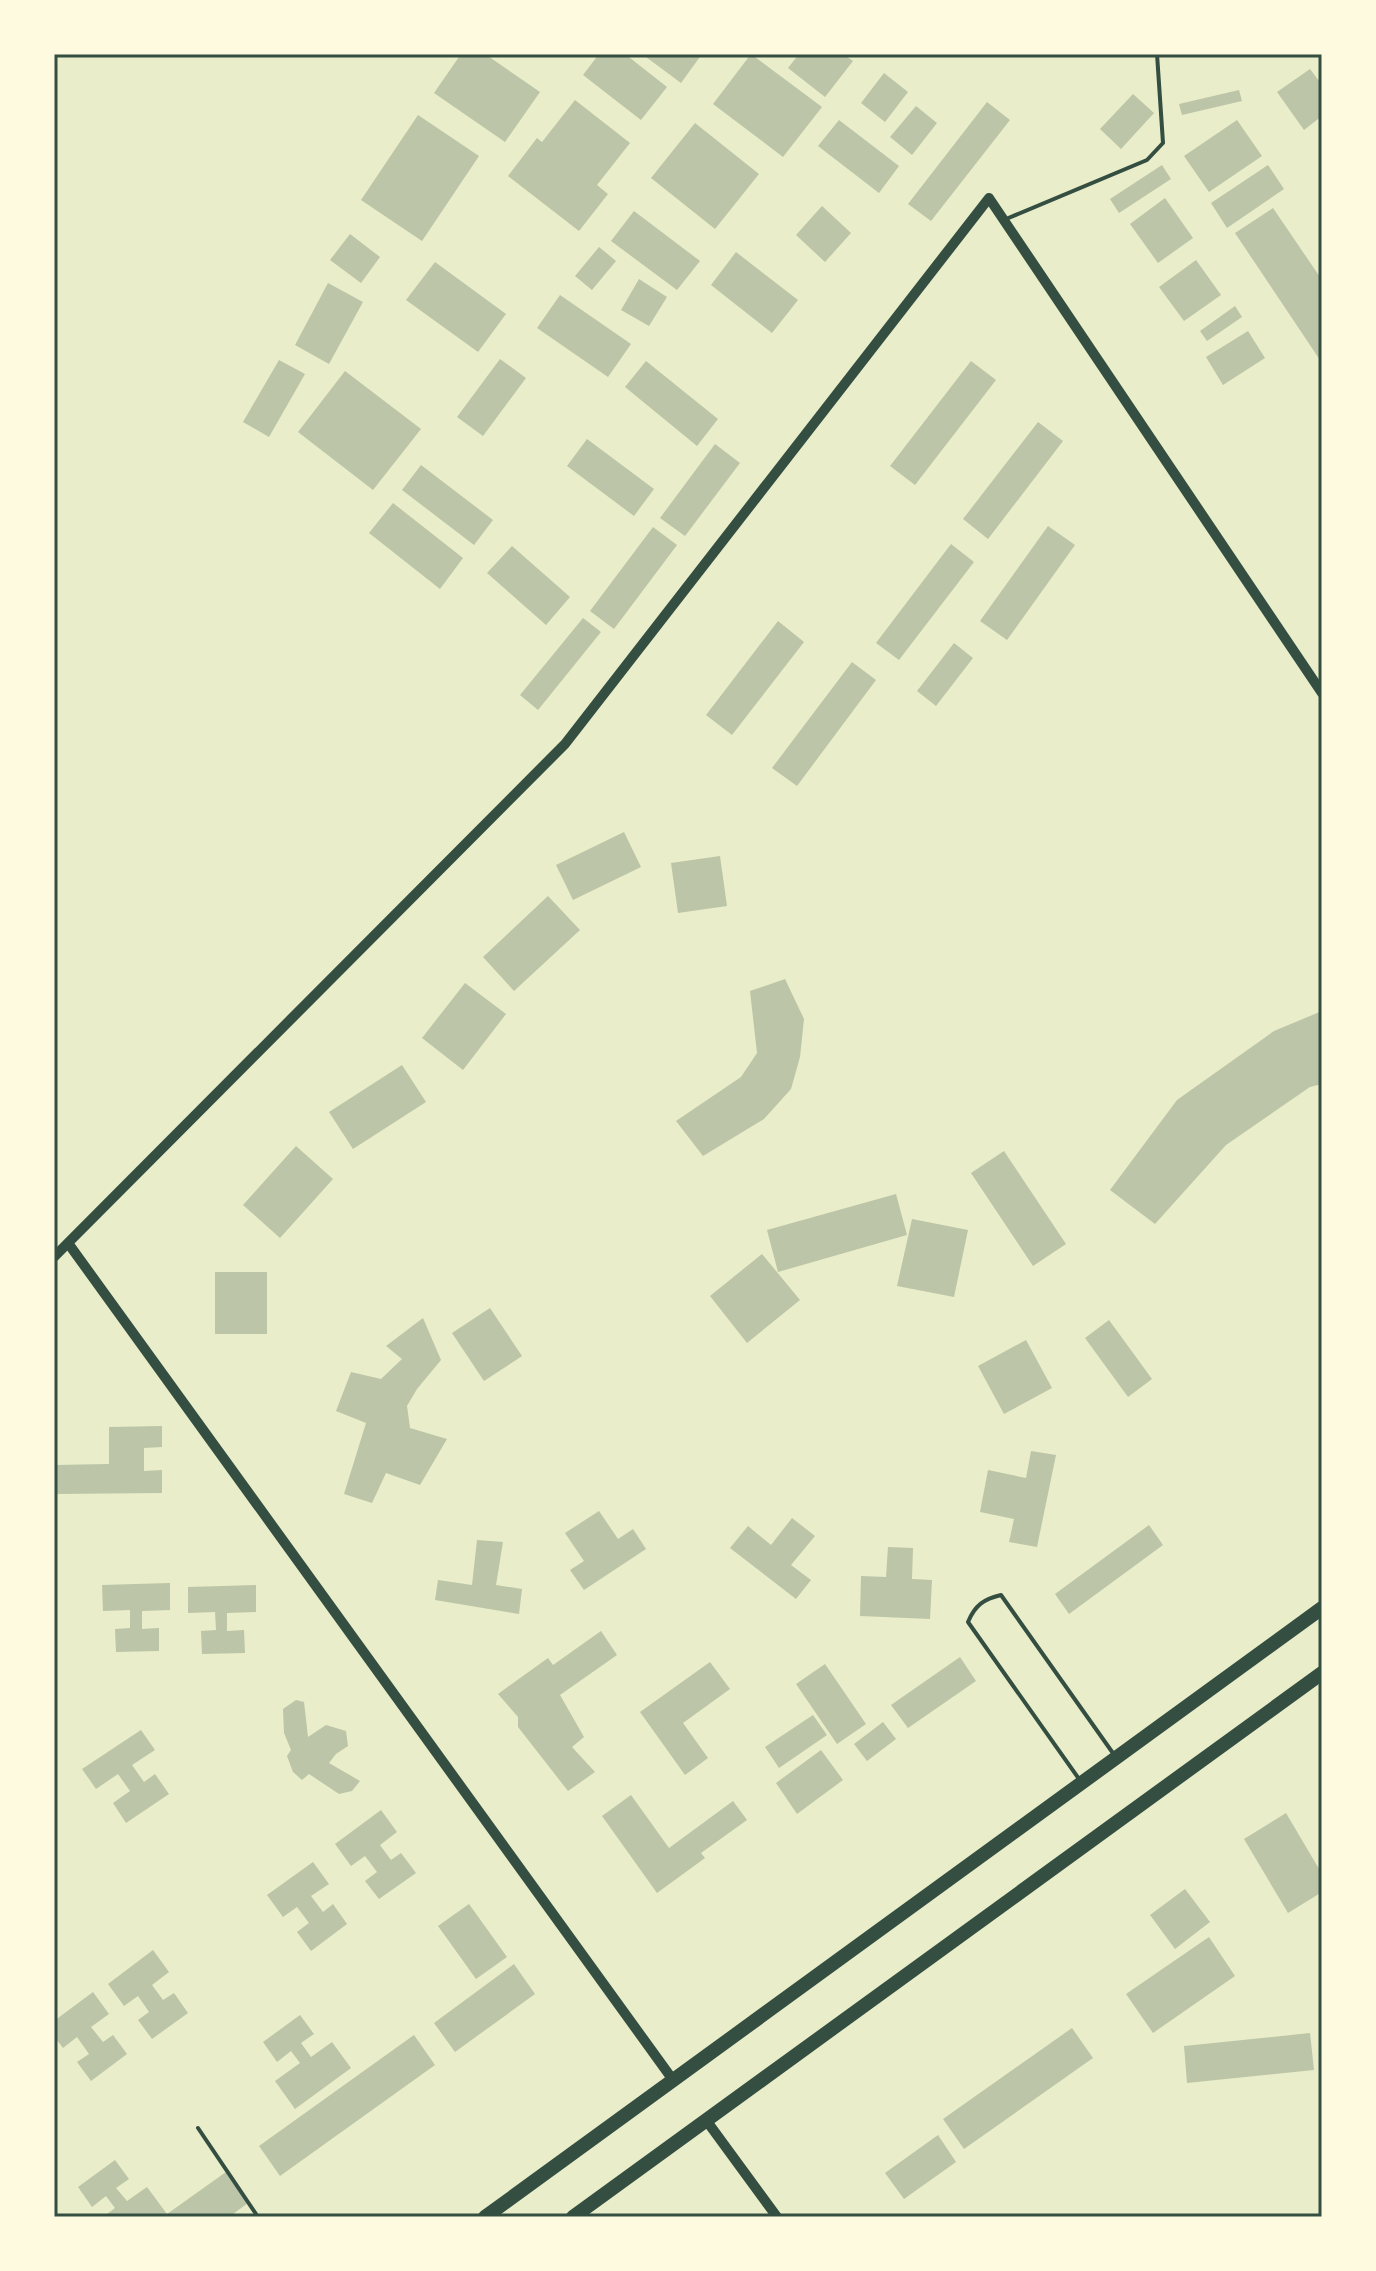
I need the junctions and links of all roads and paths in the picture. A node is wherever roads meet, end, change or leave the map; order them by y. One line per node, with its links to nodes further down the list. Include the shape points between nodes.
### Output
1 (1157, 54): 2 (lane, via 1163,143 1147,160)
2 (1004, 220): 3 (street); 4 (street, via 989,198 565,744)
3 (1322, 693)
4 (68, 1243): 5 (street); 10 (street)
5 (54, 1257)
6 (1322, 1608): 8 (highway)
7 (1322, 1673): 11 (highway)
8 (1116, 1758): 9 (highway); 9 (lane, via 1001,1595 985,1599 968,1622)
9 (1081, 1783): 10 (highway)
10 (673, 2080): 14 (highway)
11 (706, 2120): 15 (highway); 16 (street)
12 (198, 2128): 13 (lane)
13 (258, 2217)
14 (485, 2217)
15 (573, 2217)
16 (777, 2217)

